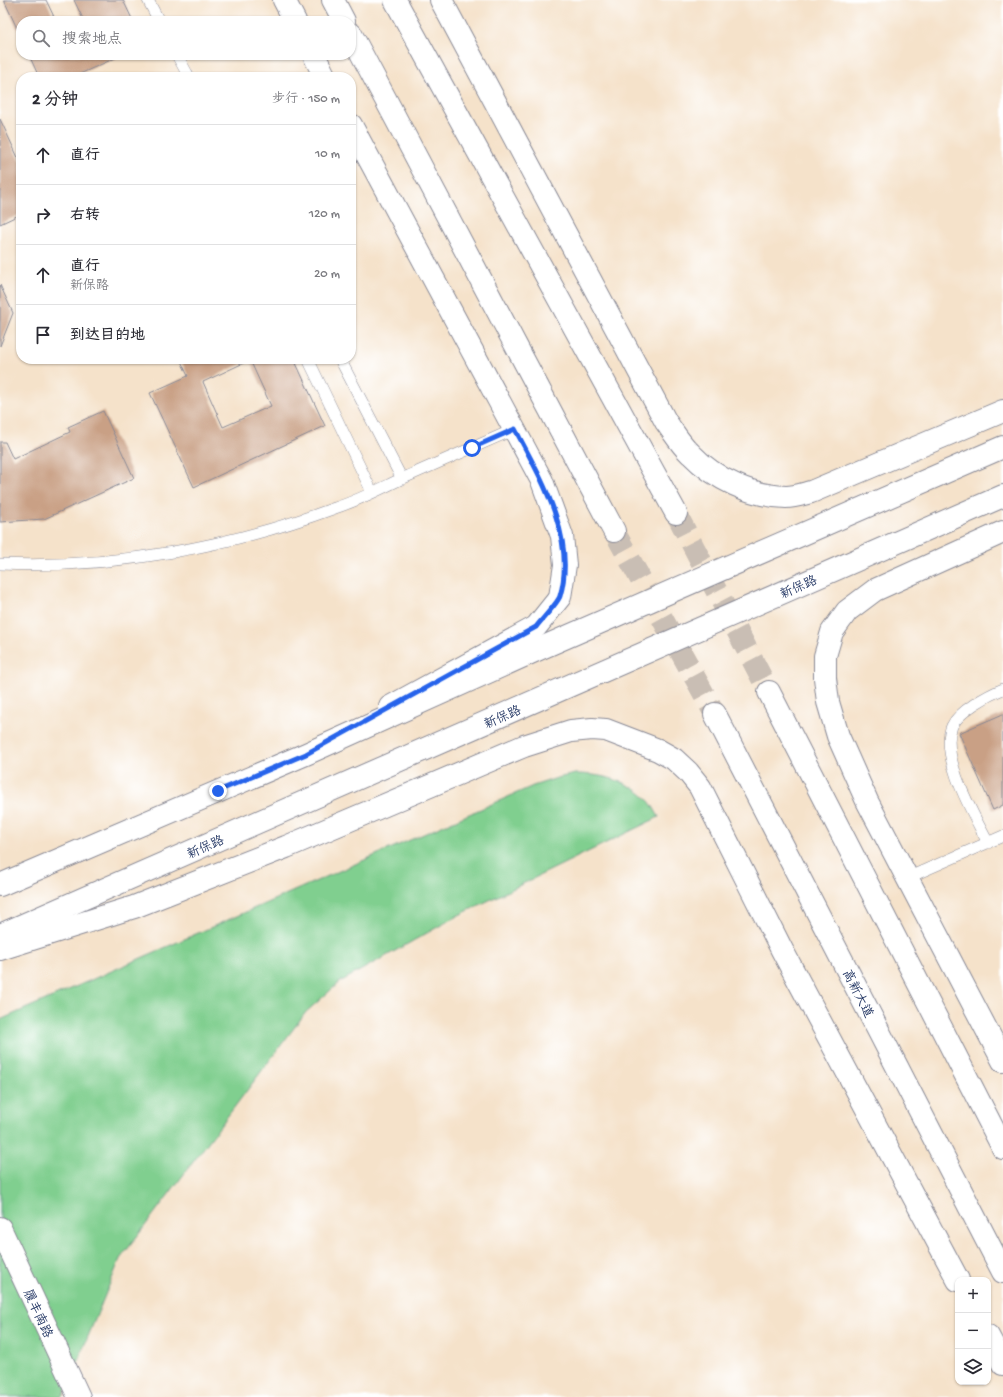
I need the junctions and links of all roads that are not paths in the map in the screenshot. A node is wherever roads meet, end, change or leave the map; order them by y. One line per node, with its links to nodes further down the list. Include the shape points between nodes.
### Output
1 (148, 0): 6 (lane)
2 (284, 0): 7 (main road)
3 (333, 0): 8 (main road)
4 (395, 0): 23 (main road)
5 (441, 0): 17 (main road, via 666,422 690,454 711,471 728,482 757,494 788,497 810,492)
6 (156, 16)
7 (292, 16)
8 (341, 16)
9 (356, 43): 24 (main road)
10 (180, 60): 12 (lane)
11 (316, 60): 13 (main road)
12 (186, 72)
13 (322, 72)
14 (356, 134): 18 (main road)
15 (310, 364): 21 (lane)
16 (343, 364): 20 (lane)
17 (1003, 411)
18 (515, 429): 20 (lane); 30 (main road, via 542,481 562,536 565,565 560,597 536,627)
19 (1003, 447): 30 (main road, via 539,649)
20 (402, 479): 21 (lane)
21 (372, 492): 26 (lane, via 337,508 295,522 152,556 55,565)
22 (1003, 496): 35 (main road, 新保路)
23 (676, 513)
24 (614, 531)
25 (1003, 532): 33 (main road, via 875,590 847,611 832,632 825,656 828,702 838,736 867,801)
26 (0, 564)
27 (1003, 689): 32 (lane, via 962,715 953,725 949,738 953,767)
28 (769, 692): 38 (main road)
29 (715, 714): 40 (main road, 高新大道)
30 (306, 754): 34 (main road)
31 (1003, 836): 32 (lane)
32 (988, 843): 33 (lane)
33 (908, 878): 37 (main road)
34 (0, 885)
35 (0, 935)
36 (0, 949): 41 (main road, via 134,907 524,746 571,731 606,730 658,750 674,759 700,787 782,950)
37 (1003, 1061)
38 (1003, 1148)
39 (0, 1228): 44 (main road, 履丰南路)
40 (1003, 1272)
41 (956, 1277)
42 (991, 1342): 43 (main road)
43 (1003, 1364)
44 (79, 1397)

